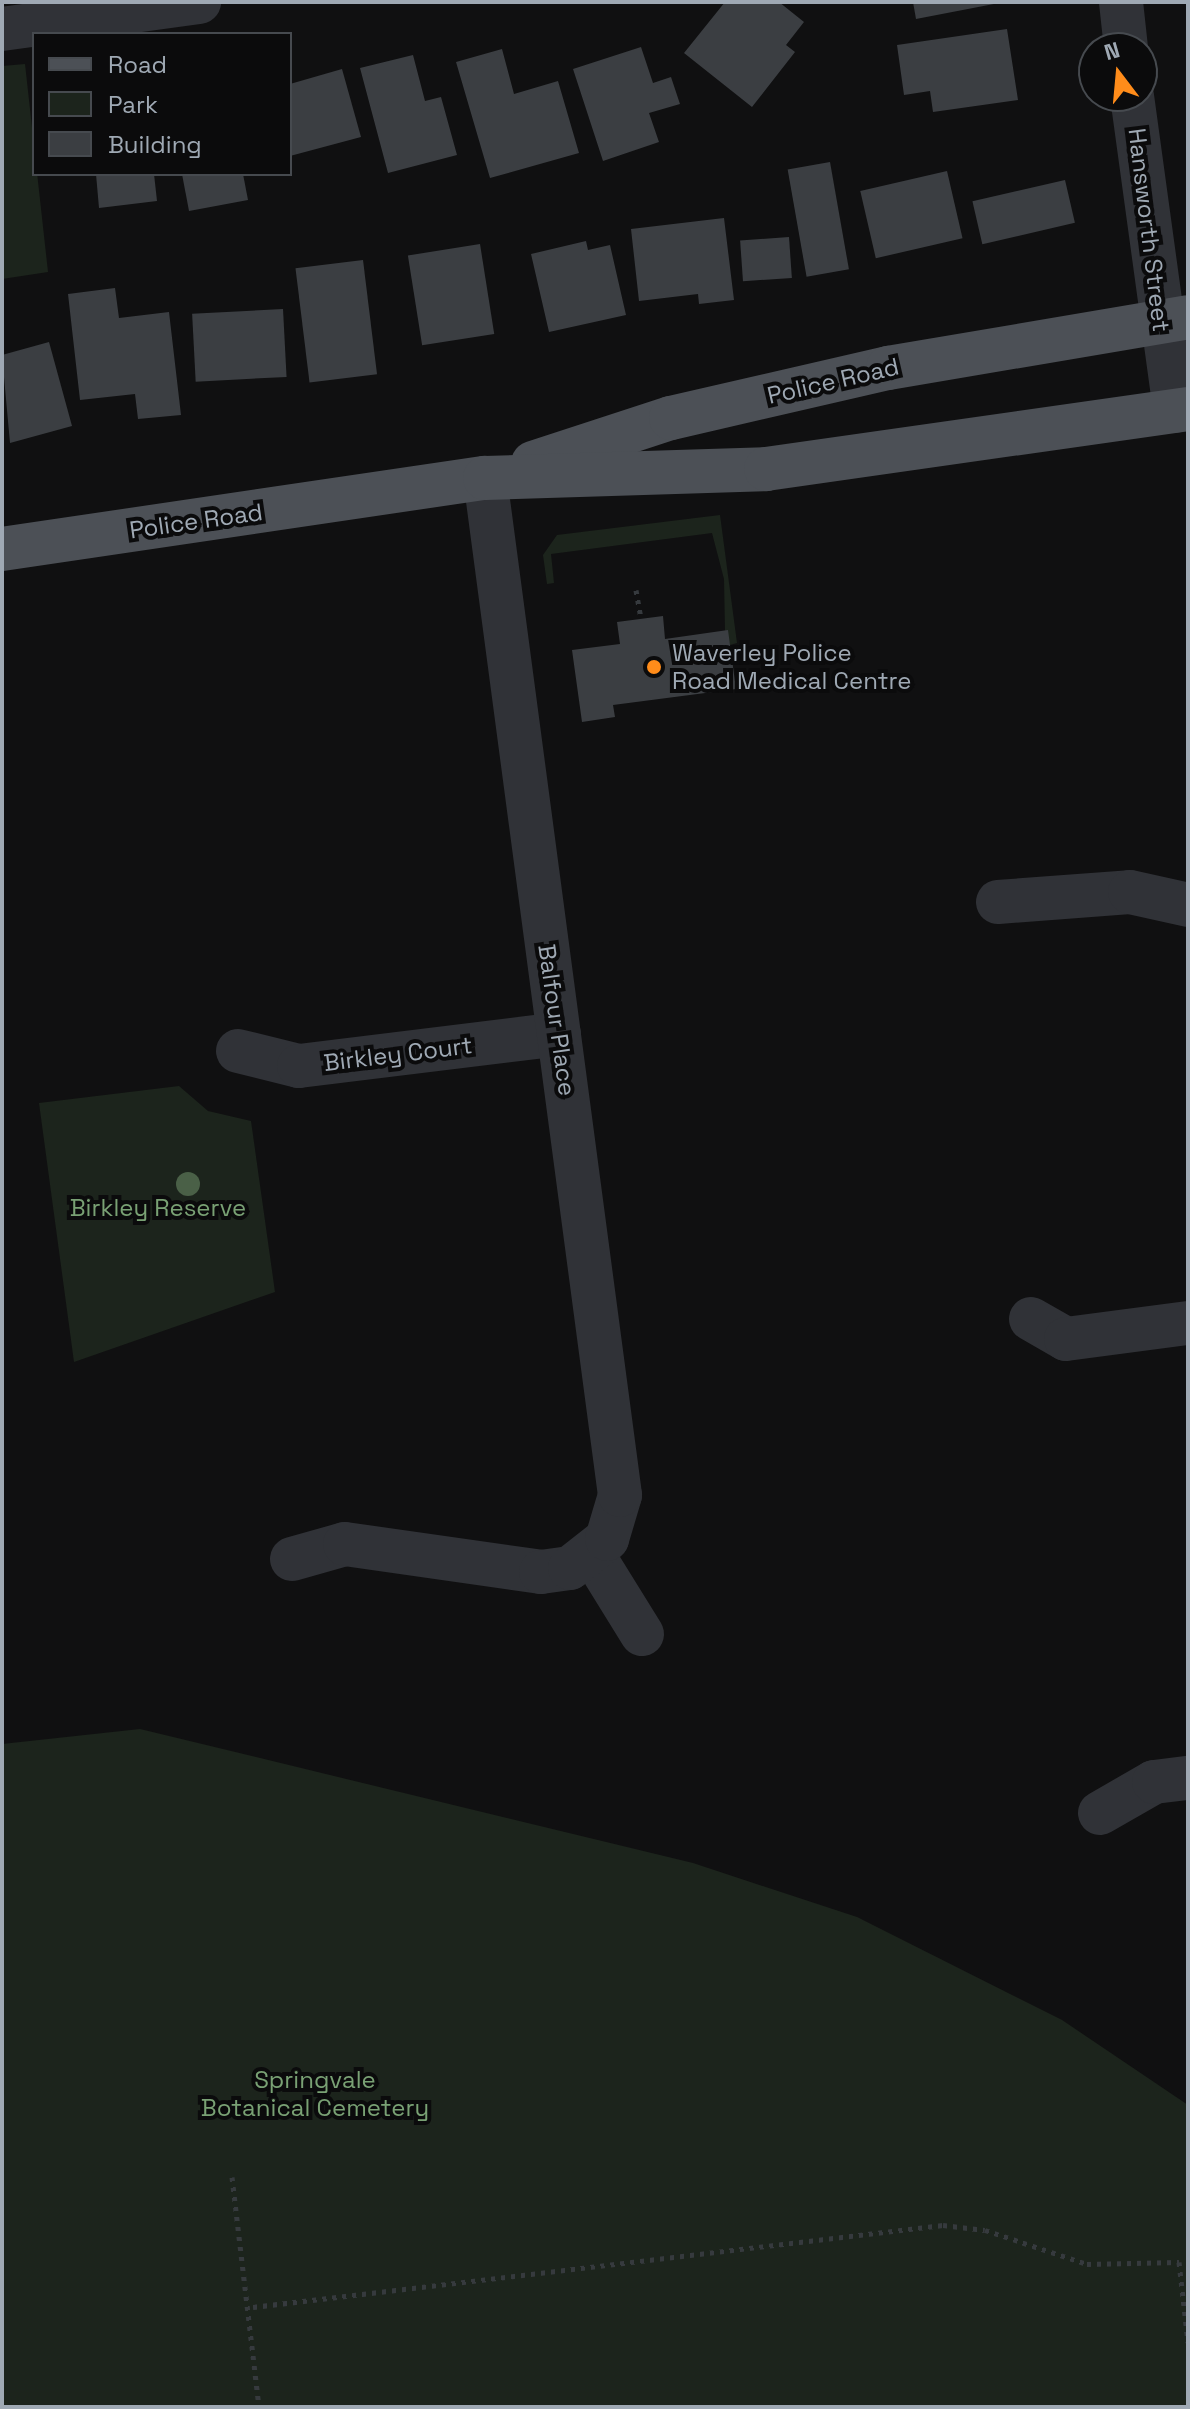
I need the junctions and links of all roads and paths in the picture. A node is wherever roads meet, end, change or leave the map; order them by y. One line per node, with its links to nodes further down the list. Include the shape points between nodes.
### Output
1 (199, 2): 3 (street)
2 (1121, 2): 4 (street)
3 (2, 29)
4 (1124, 32)
5 (1135, 112): 6 (street, Hansworth Street)
6 (1174, 318): 7 (street, Hansworth Street); 8 (main road, Police Road, via 888,368 671,418)
7 (1182, 410): 8 (main road, Police Road, via 766,469)
8 (485, 478): 9 (main road, Police Road); 14 (street, Balfour Place)
9 (2, 549)
10 (636, 590): 11 (path)
11 (641, 619)
12 (998, 902): 13 (street, via 1130,892)
13 (1188, 905)
14 (559, 1034): 15 (street, Birkley Court, via 299,1066); 18 (street, Balfour Place, via 620,1495 607,1539)
15 (238, 1051)
16 (1031, 1319): 17 (street, via 1066,1339)
17 (1188, 1323)
18 (593, 1555): 19 (street, via 541,1572 345,1544); 20 (street)
19 (292, 1559)
20 (642, 1634)
21 (1188, 1778): 22 (street, via 1154,1782)
22 (1100, 1813)
23 (232, 2177): 24 (path)
24 (253, 2307): 25 (path, via 943,2225 985,2230 1087,2264 1179,2262); 26 (path)
25 (1188, 2342)
26 (259, 2407)

